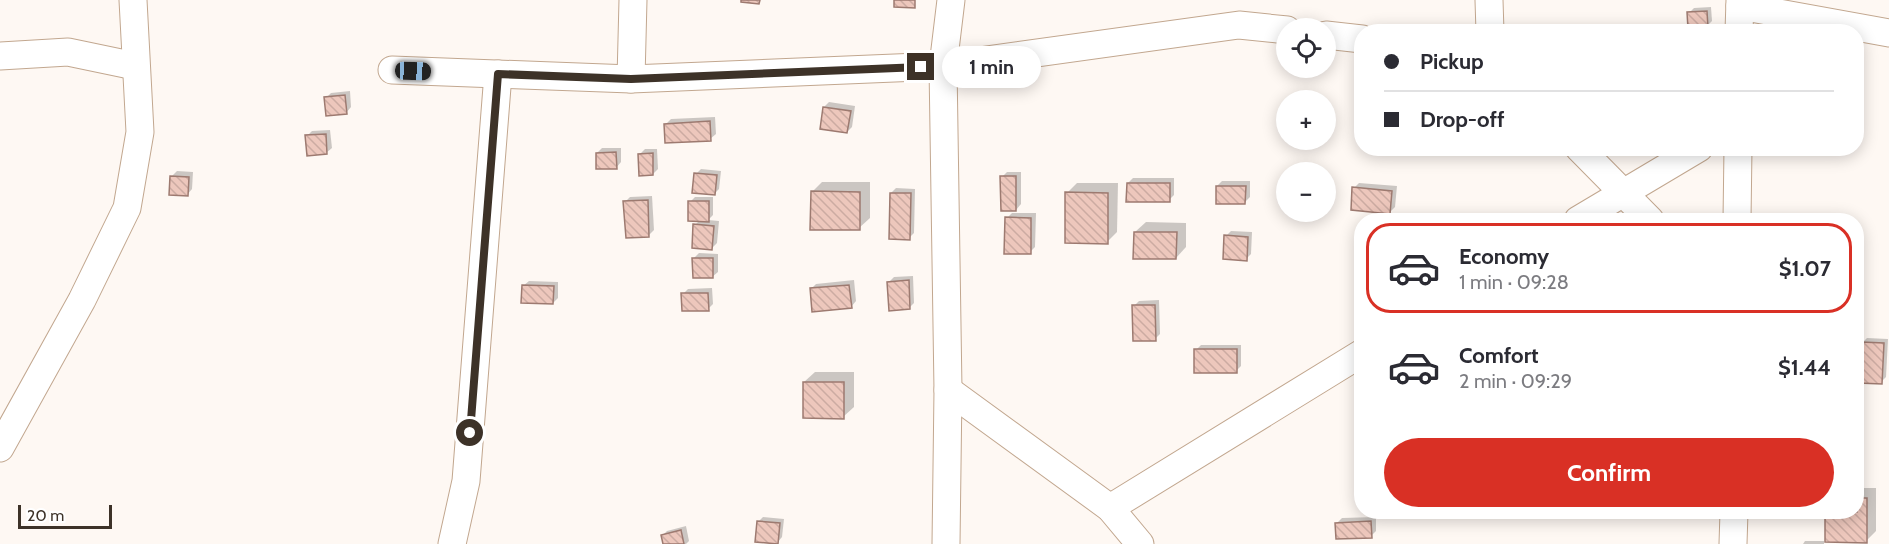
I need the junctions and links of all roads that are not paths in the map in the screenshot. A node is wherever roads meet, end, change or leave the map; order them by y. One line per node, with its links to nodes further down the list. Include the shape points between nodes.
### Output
1 (133, 0): 14 (street)
2 (633, 0): 18 (street)
3 (951, 0): 15 (street)
4 (1489, 0): 6 (street)
5 (1739, 12): 7 (street)
6 (1490, 24)
7 (1825, 24)
8 (1276, 29): 15 (street, via 1239,25)
9 (1864, 30): 10 (street)
10 (1889, 33)
11 (1336, 36): 12 (street)
12 (1354, 38)
13 (0, 56): 14 (street, via 68,52)
14 (135, 66): 28 (street, via 140,132 126,208 82,300)
15 (943, 66): 18 (street); 27 (street)
16 (392, 70): 17 (street)
17 (498, 74): 18 (street); 31 (street, via 466,481)
18 (631, 79)
19 (1586, 156): 22 (street)
20 (1686, 156): 22 (street)
21 (1738, 156): 25 (street)
22 (1622, 194): 23 (street); 24 (street)
23 (1590, 213)
24 (1642, 213)
25 (1737, 213)
26 (1354, 358): 29 (street)
27 (948, 390): 29 (street); 32 (street)
28 (0, 448)
29 (1110, 508): 33 (street)
30 (1734, 519): 34 (street)
31 (452, 544)
32 (946, 544)
33 (1140, 544)
34 (1733, 544)

